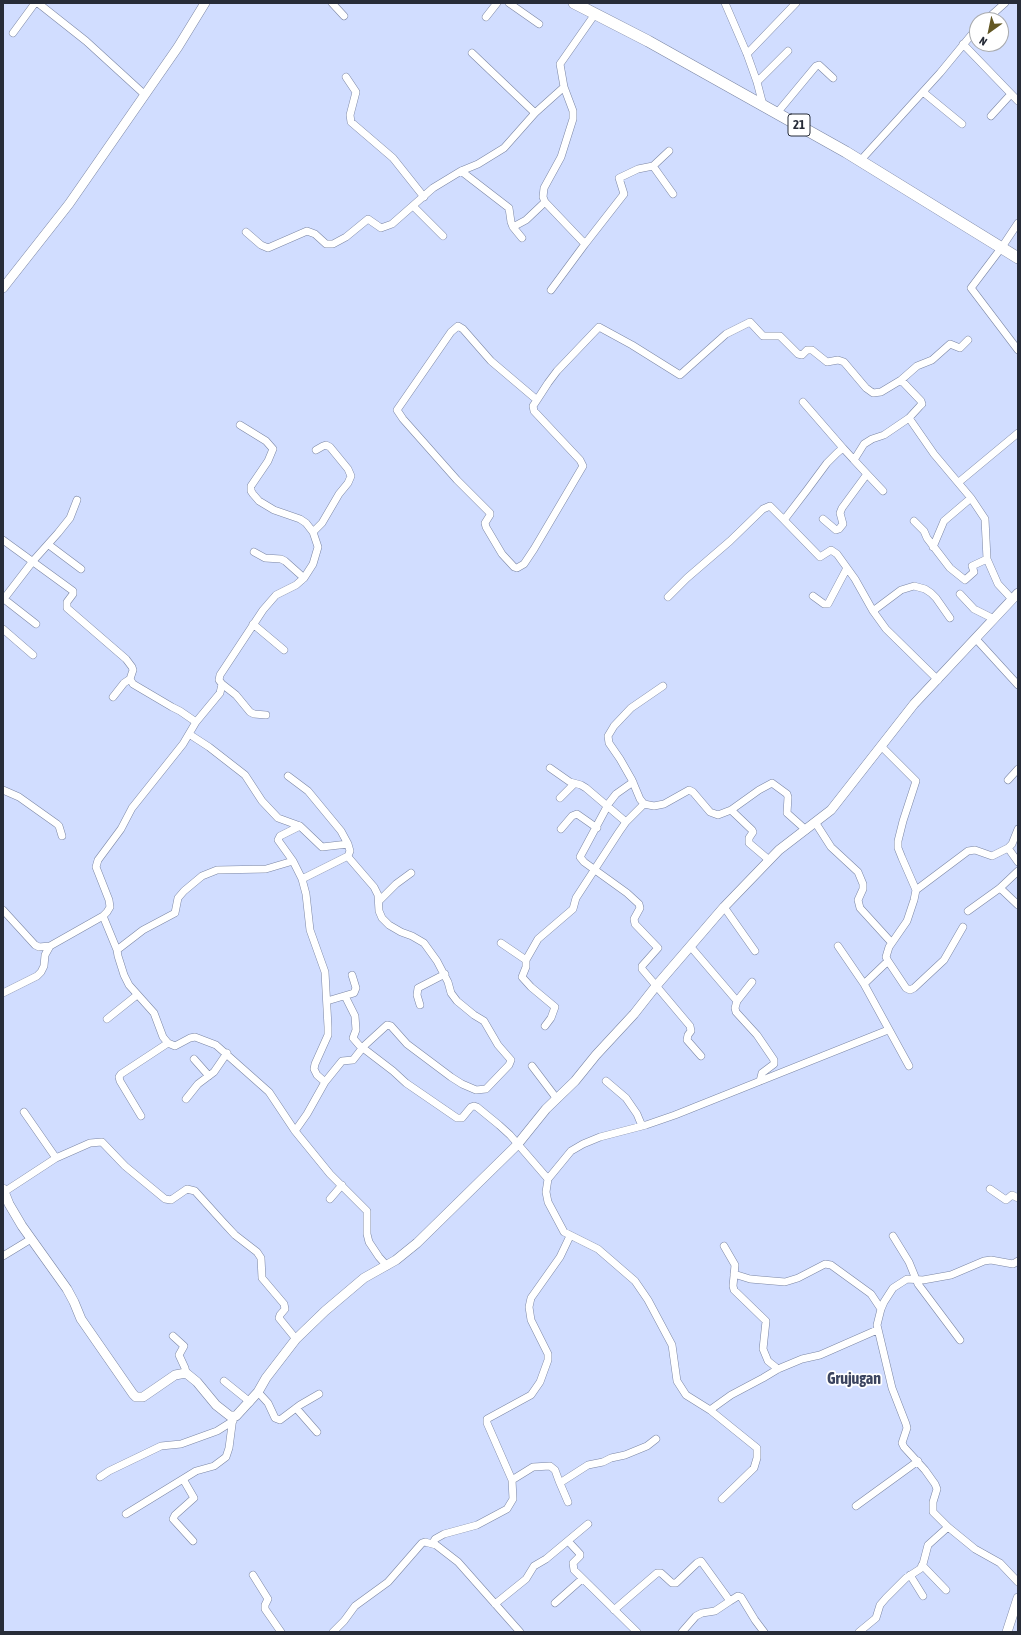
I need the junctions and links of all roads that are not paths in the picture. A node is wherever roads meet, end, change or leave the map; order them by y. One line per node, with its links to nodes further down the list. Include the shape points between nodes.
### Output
1 (37, 3): 15 (street); 26 (street, via 86,41)
2 (206, 3): 26 (street)
3 (332, 3): 12 (street)
4 (497, 3): 13 (street)
5 (509, 3): 14 (street)
6 (574, 3): 11 (highway, 21)
7 (725, 3): 20 (street)
8 (796, 3): 20 (street)
9 (1003, 4): 10 (street)
10 (994, 12)
11 (595, 14): 24 (street, via 560,64); 29 (highway, 21)
12 (344, 16)
13 (486, 17)
14 (539, 24)
15 (13, 33)
16 (969, 38): 17 (street)
17 (964, 44): 25 (street); 27 (street)
18 (788, 51): 23 (street)
19 (472, 53): 30 (street)
20 (747, 54): 23 (street)
21 (346, 77): 39 (street, via 356,92 350,115 351,122 393,158)
22 (834, 78): 31 (street, via 819,65 816,66)
23 (757, 82): 29 (street)
24 (564, 87): 30 (street); 40 (street, via 573,111 573,119 559,162 542,193)
25 (923, 92): 33 (street); 35 (street)
26 (144, 94): 50 (street, via 44,238)
27 (1011, 94): 28 (street); 32 (street)
28 (1018, 101)
29 (763, 105): 31 (highway, 21)
30 (535, 113): 37 (street, via 504,148)
31 (777, 113): 35 (highway, 21)
32 (991, 116)
33 (962, 124)
34 (668, 151): 36 (street)
35 (860, 161): 48 (highway, 21)
36 (653, 166): 38 (street); 47 (street, via 638,169 619,178 624,194)
37 (461, 171): 39 (street, via 433,188); 43 (street, via 509,208)
38 (673, 194)
39 (424, 197): 41 (street)
40 (545, 202): 43 (street, via 526,220); 47 (street)
41 (414, 207): 44 (street, via 384,228 368,219 333,244 326,244 315,234 307,231 266,248); 45 (street)
42 (1018, 222): 48 (street)
43 (513, 227): 46 (street)
44 (246, 232)
45 (443, 236)
46 (522, 238)
47 (584, 244): 51 (street)
48 (1002, 247): 49 (highway, 21); 53 (street, via 971,288)
49 (1018, 258)
50 (3, 288)
51 (551, 290)
52 (968, 340): 54 (street, via 960,348 950,344 932,360 918,366)
53 (1018, 350)
54 (901, 380): 55 (street, via 881,392 873,393 844,362 827,362 812,350 807,350 802,355 798,354 780,336 763,336 750,322 726,334 680,375 600,326 560,367); 57 (street, via 922,404)
55 (537, 400): 55 (street, via 533,406 534,411 583,466 534,549 524,564 518,568 502,554 486,527 490,512 456,480 397,410 451,332 458,326 491,361)
56 (803, 402): 60 (street)
57 (909, 418): 62 (street, via 884,435 864,444); 64 (street, via 934,454)
58 (240, 425): 71 (street, via 266,441 273,449 251,486 253,494 274,510 300,519)
59 (1018, 433): 64 (street)
60 (843, 448): 62 (street); 69 (street, via 827,463)
61 (316, 450): 71 (street, via 326,445 330,447 351,476 322,523)
62 (854, 460): 63 (street)
63 (867, 474): 65 (street); 68 (street, via 842,508 840,513 843,522 840,529 834,528)
64 (959, 482): 66 (street)
65 (883, 491)
66 (971, 498): 74 (street, via 944,521); 76 (street, via 985,519)
67 (77, 500): 73 (street, via 70,518)
68 (823, 519)
69 (784, 520): 79 (street, via 818,556 822,557 833,550); 84 (street, via 770,506 763,509)
70 (914, 521): 74 (street, via 924,531)
71 (313, 532): 80 (street, via 318,547 313,564)
72 (3, 540): 77 (street)
73 (49, 545): 77 (street); 78 (street)
74 (933, 547): 76 (street, via 950,568 965,580 974,572 972,566)
75 (254, 552): 80 (street, via 265,558 285,561)
76 (987, 559): 83 (street, via 998,584)
77 (33, 562): 85 (street); 95 (street, via 73,591 67,608 126,659 133,670)
78 (81, 568)
79 (848, 568): 82 (street, via 828,604); 86 (street)
80 (304, 578): 90 (street, via 270,600)
81 (960, 594): 88 (street, via 974,609)
82 (813, 596)
83 (1015, 596): 88 (street)
84 (668, 597)
85 (4, 600): 89 (street)
86 (873, 611): 87 (street, via 901,590 914,586 931,593); 96 (street, via 894,637)
87 (950, 618)
88 (994, 619): 92 (street)
89 (36, 624)
90 (253, 624): 93 (street); 98 (street, via 220,675)
91 (3, 629): 94 (street)
92 (976, 639): 96 (street); 97 (street)
93 (284, 650)
94 (33, 655)
95 (130, 679): 100 (street); 102 (street, via 136,687)
96 (938, 680): 104 (street, via 914,704)
97 (1018, 683)
98 (222, 684): 101 (street, via 236,695 250,712); 102 (street, via 220,693)
99 (663, 686): 109 (street, via 631,708 608,736 609,743)
100 (113, 697)
101 (266, 715)
102 (196, 722): 103 (street)
103 (189, 734): 118 (street, via 245,775 262,801 278,818); 141 (street, via 132,808 121,829 98,860 96,867 110,907)
104 (881, 746): 117 (street, via 830,810); 135 (street, via 916,781 903,821 898,848)
105 (550, 768): 110 (street)
106 (1018, 769): 108 (street)
107 (288, 776): 124 (street, via 312,796)
108 (1008, 780)
109 (633, 782): 113 (street); 114 (street, via 616,794)
110 (574, 784): 112 (street); 114 (street, via 586,788)
111 (3, 790): 123 (street, via 57,824)
112 (560, 798)
113 (644, 804): 115 (street, via 664,804 689,790 714,814); 116 (street)
114 (607, 806): 116 (street); 119 (street)
115 (732, 810): 122 (street, via 772,783 788,797 786,813); 127 (street, via 752,830 749,843)
116 (626, 822): 130 (street)
117 (815, 822): 122 (street); 143 (street, via 831,847 858,872 863,887 858,899 860,908)
118 (300, 826): 124 (street, via 322,847); 128 (street, via 280,836 278,840)
119 (597, 828): 120 (street, via 577,814); 130 (street, via 580,857)
120 (561, 829)
121 (1018, 829): 125 (street)
122 (806, 830): 127 (street)
123 (62, 836)
124 (348, 844): 126 (street)
125 (1008, 848): 129 (street); 135 (street, via 992,856 975,850 968,851)
126 (348, 856): 133 (street); 136 (street, via 374,887)
127 (769, 860): 138 (street)
128 (293, 861): 133 (street); 148 (street, via 266,869 217,870 202,876 178,898 175,913 143,930)
129 (1018, 862)
130 (595, 869): 150 (street, via 576,898 573,909 538,939); 156 (street, via 639,904 635,924 658,948 642,968)
131 (1018, 871): 134 (street)
132 (411, 873): 136 (street)
133 (302, 879): 160 (street, via 310,930 325,972)
134 (1000, 888): 137 (street); 140 (street)
135 (916, 890): 143 (street, via 906,921)
136 (379, 901): 152 (street, via 382,918 389,925 424,943)
137 (1018, 905)
138 (724, 907): 146 (street); 149 (street)
139 (3, 910): 145 (street, via 35,945)
140 (968, 911)
141 (104, 916): 145 (street); 148 (street)
142 (963, 927): 151 (street, via 944,960 910,990)
143 (891, 942): 151 (street, via 887,952)
144 (501, 943): 150 (street)
145 (50, 946): 157 (street, via 45,955 44,966 37,976)
146 (690, 946): 156 (street); 161 (street)
147 (838, 946): 155 (street)
148 (117, 950): 158 (street, via 124,975)
149 (755, 951)
150 (526, 960): 164 (street, via 522,977 554,1007)
151 (888, 961): 155 (street)
152 (445, 974): 162 (street, via 418,988); 167 (street, via 451,993 457,1001 484,1021 510,1059 509,1065 486,1089 476,1090 462,1084 407,1044 391,1026 387,1025)
153 (352, 976): 159 (street, via 356,992)
154 (752, 982): 161 (street)
155 (864, 984): 165 (street)
156 (656, 986): 169 (street, via 690,1026 688,1040); 178 (street)
157 (3, 993)
158 (137, 995): 163 (street); 166 (street, via 154,1013)
159 (345, 996): 160 (street); 167 (street, via 355,1016 354,1038)
160 (328, 1001): 176 (street, via 328,1035 314,1069)
161 (737, 1001): 175 (street, via 736,1012 758,1035 774,1060 774,1064 762,1073)
162 (420, 1005)
163 (108, 1019)
164 (545, 1026)
165 (888, 1030): 172 (street); 175 (street)
166 (168, 1043): 168 (street, via 175,1046 195,1037 216,1045); 180 (street, via 119,1076)
167 (362, 1048): 176 (street, via 354,1060 342,1061); 183 (street, via 406,1083 457,1118 462,1118 471,1107 477,1107 510,1135)
168 (227, 1053): 173 (street); 182 (street, via 269,1092)
169 (701, 1056)
170 (194, 1059): 173 (street)
171 (532, 1066): 178 (street)
172 (909, 1066)
173 (209, 1076): 177 (street, via 198,1084)
174 (606, 1081): 181 (street, via 626,1098)
175 (760, 1081): 181 (street)
176 (325, 1082): 182 (street)
177 (186, 1099)
178 (557, 1099): 183 (street)
179 (24, 1112): 184 (street)
180 (141, 1116)
181 (642, 1126): 185 (street, via 600,1137 575,1147)
182 (295, 1131): 186 (street)
183 (517, 1145): 185 (street); 197 (street, via 417,1243)
184 (56, 1158): 188 (street); 203 (street, via 90,1143 102,1142 125,1166 165,1199 171,1200 187,1189 195,1191 227,1226 257,1252 261,1258 262,1278 284,1304 285,1309 280,1318)
185 (548, 1179): 192 (street, via 548,1202 562,1230)
186 (342, 1185): 190 (street); 197 (street, via 367,1211 369,1242)
187 (990, 1189): 189 (street, via 1006,1200 1012,1195)
188 (4, 1190): 193 (street, via 9,1204)
189 (1018, 1198)
190 (330, 1199)
191 (893, 1236): 199 (street, via 909,1262)
192 (573, 1237): 212 (street, via 598,1249 635,1281 672,1345 674,1367 680,1387 686,1395); 219 (street, via 531,1298 531,1320 548,1354 540,1382 531,1395 488,1418 487,1423)
193 (31, 1239): 195 (street); 206 (street, via 67,1289 81,1319 136,1397 143,1397 176,1375)
194 (724, 1246): 198 (street, via 735,1265)
195 (3, 1256)
196 (1018, 1262): 199 (street, via 1013,1264 984,1261 951,1275)
197 (387, 1266): 203 (street, via 364,1278)
198 (734, 1274): 200 (street, via 750,1279 785,1282 825,1264 831,1265 871,1294); 205 (street, via 734,1290 766,1321 763,1349 768,1361)
199 (915, 1279): 200 (street, via 907,1279 897,1285); 204 (street)
200 (881, 1309): 201 (street)
201 (877, 1330): 205 (street, via 820,1355); 216 (street, via 892,1388 907,1428 902,1443)
202 (173, 1336): 206 (street, via 184,1346 179,1355)
203 (296, 1339): 208 (street)
204 (960, 1340)
205 (778, 1369): 212 (street, via 731,1395)
206 (186, 1373): 213 (street)
207 (224, 1381): 210 (street)
208 (258, 1392): 210 (street); 211 (street, via 278,1420)
209 (319, 1394): 211 (street)
210 (250, 1402): 213 (street)
211 (296, 1408): 214 (street)
212 (710, 1410): 221 (street, via 757,1448 754,1468)
213 (233, 1419): 217 (street, via 217,1431 181,1444 161,1446); 218 (street, via 226,1457 214,1466 196,1471)
214 (318, 1432)
215 (656, 1439): 220 (street, via 625,1456 588,1465 566,1480)
216 (918, 1461): 223 (street); 226 (street, via 937,1489 933,1512)
217 (100, 1477)
218 (183, 1479): 224 (street); 227 (street, via 194,1498 173,1519)
219 (512, 1480): 220 (street, via 533,1467 540,1466 553,1468); 229 (street, via 514,1494 510,1506 477,1525 438,1536)
220 (559, 1481): 222 (street)
221 (722, 1499)
222 (568, 1502)
223 (856, 1506)
224 (126, 1514)
225 (588, 1524): 228 (street)
226 (948, 1527): 230 (street, via 928,1545); 234 (street, via 1000,1563)
227 (193, 1541)
228 (568, 1541): 233 (street, via 580,1554 573,1563 573,1568); 240 (street, via 534,1566 526,1579)
229 (433, 1543): 240 (street, via 458,1562); 243 (street, via 422,1543 393,1578 355,1606)
230 (922, 1566): 232 (street); 235 (street)
231 (253, 1575): 242 (street, via 268,1599 265,1609)
232 (910, 1575): 236 (street); 248 (street, via 886,1598 880,1605 876,1618)
233 (582, 1579): 239 (street); 241 (street)
234 (1018, 1582)
235 (946, 1590)
236 (923, 1596)
237 (1018, 1598): 249 (street)
238 (730, 1601): 241 (street, via 701,1561 674,1584 657,1573); 246 (street, via 715,1611 696,1616); 247 (street, via 741,1597)
239 (555, 1603)
240 (495, 1604): 244 (street)
241 (614, 1610): 245 (street)
242 (281, 1632)
243 (333, 1632)
244 (520, 1632)
245 (637, 1632)
246 (682, 1632)
247 (764, 1632)
248 (860, 1632)
249 (1007, 1632)

